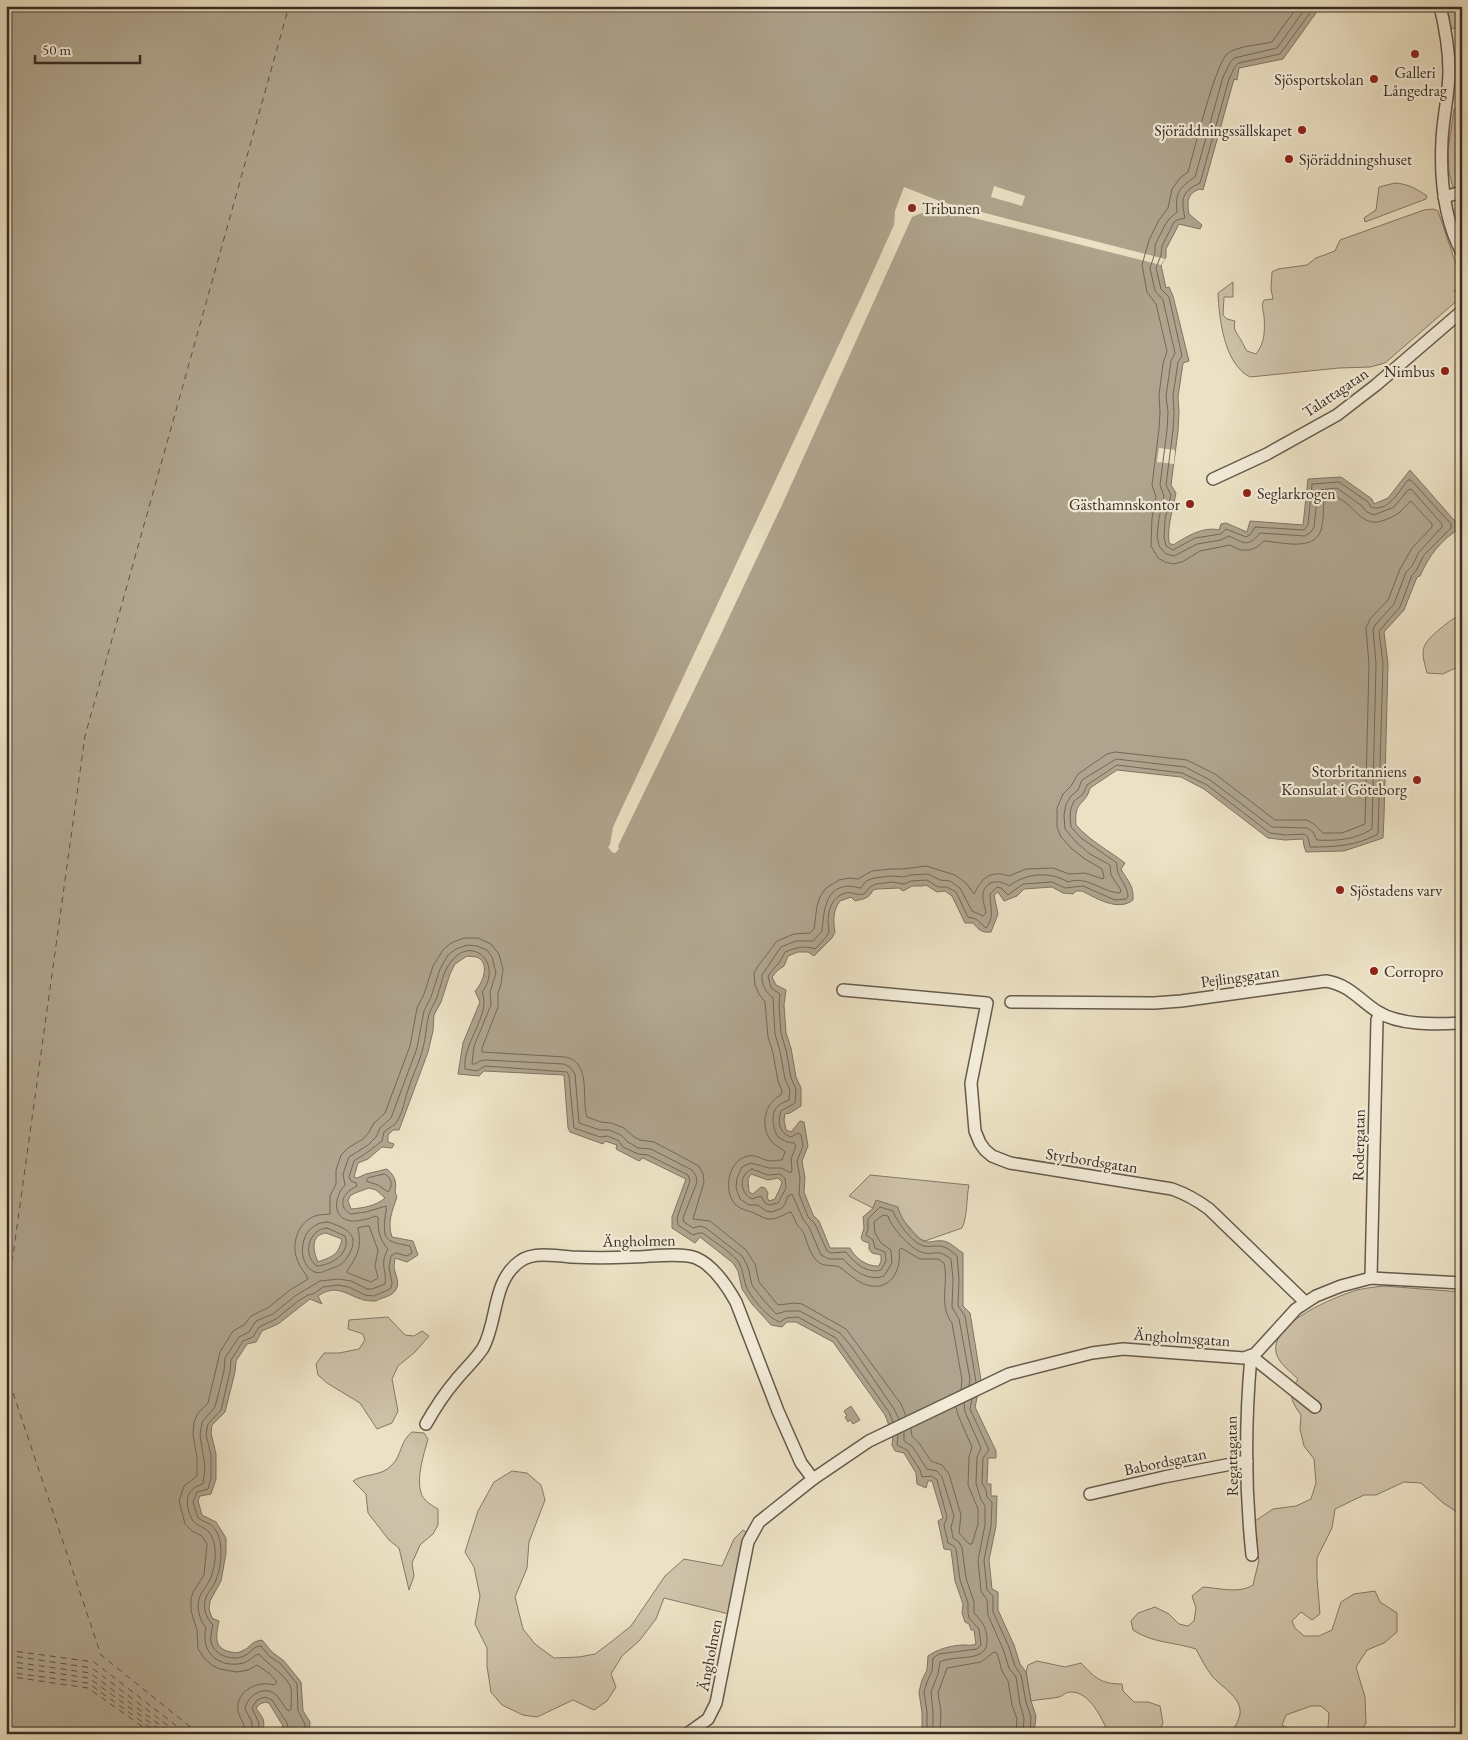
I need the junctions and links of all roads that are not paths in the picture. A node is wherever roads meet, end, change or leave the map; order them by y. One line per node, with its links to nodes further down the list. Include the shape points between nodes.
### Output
1 (1440, 6): 3 (street, via 1449,70 1442,140)
2 (1462, 192): 3 (street)
3 (1444, 198): 4 (street)
4 (1462, 253)
5 (1462, 311): 6 (street, Talattagatan, via 1371,390 1337,415 1267,454)
6 (1212, 479)
7 (844, 990): 13 (street, Styrbordsgatan, via 988,1003 971,1083 975,1131 985,1150 1010,1163 1184,1193 1209,1209)
8 (1011, 1002): 9 (street, Pejlingsgatan, via 1181,1001 1326,981 1346,987)
9 (1380, 1014): 10 (street, Pejlingsgatan, via 1404,1021); 11 (street, Rodergatan, via 1377,1020)
10 (1462, 1023)
11 (1371, 1278): 12 (street, Ängholmsgatan); 13 (street, Ängholmsgatan, via 1341,1286)
12 (1462, 1283)
13 (1304, 1302): 14 (street, Ängholmsgatan)
14 (1250, 1356): 15 (street); 17 (street, Ängholmsgatan, via 1110,1350 1009,1374); 18 (street, Regattagatan)
15 (1315, 1407)
16 (426, 1424): 19 (street, Ängholmen, via 440,1400 482,1349 502,1284 520,1261 546,1255 687,1256 702,1261 729,1290 801,1463)
17 (889, 1432): 19 (street, Ängholmen, via 869,1441)
18 (1247, 1461): 20 (street, Babordsgatan); 21 (street, Regattagatan)
19 (813, 1479): 22 (street, Ängholmen, via 759,1522 748,1542 716,1703 708,1719)
20 (1090, 1494)
21 (1252, 1555)
22 (687, 1734)

